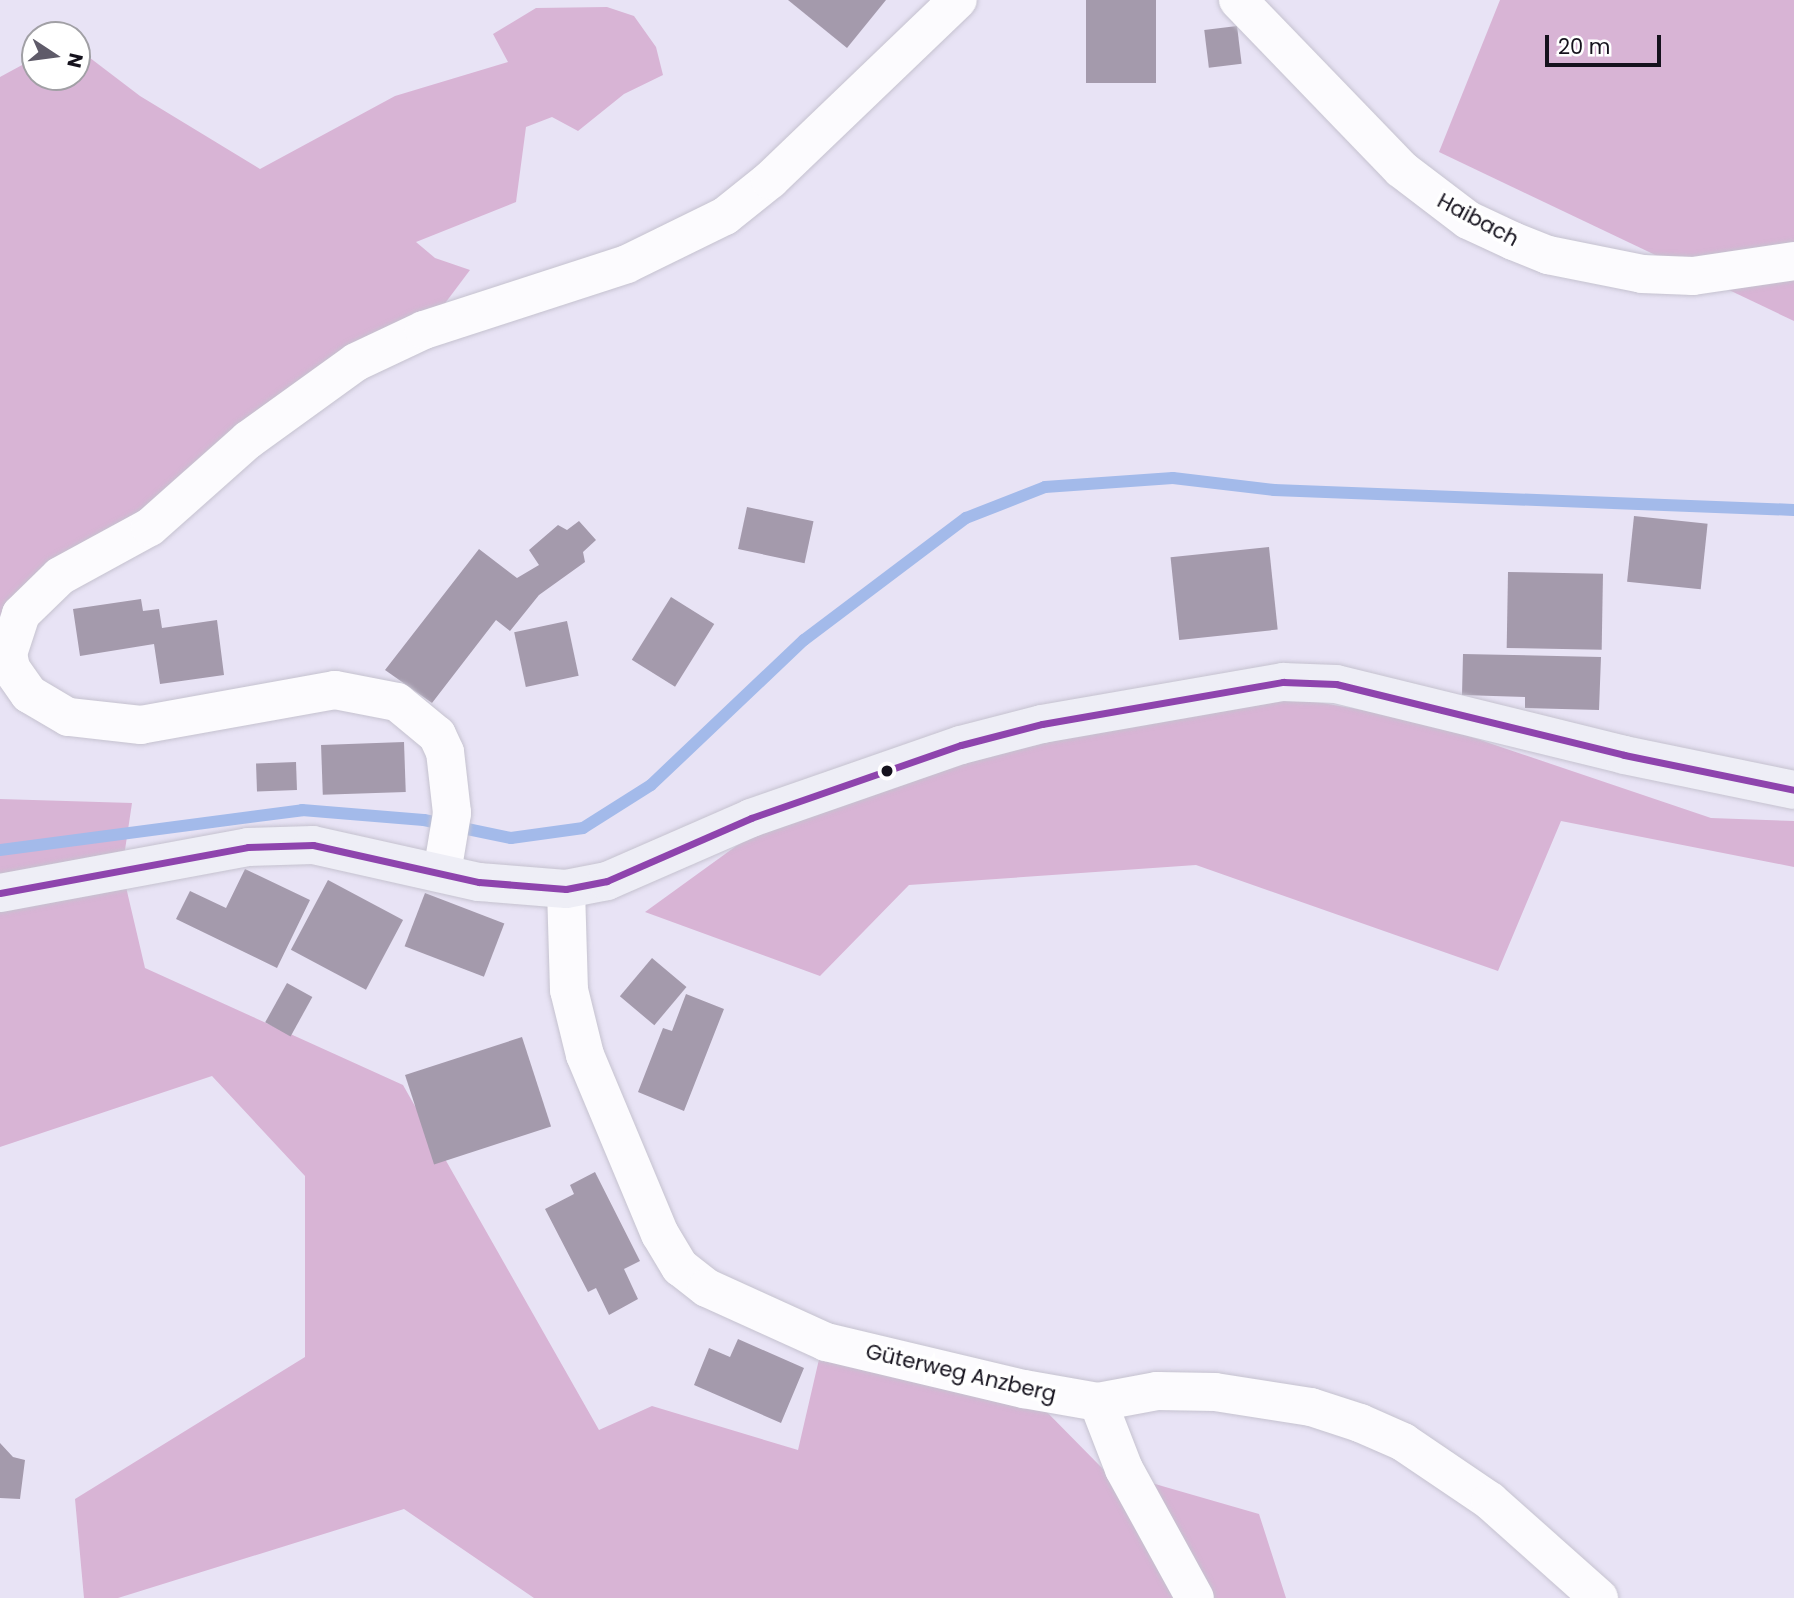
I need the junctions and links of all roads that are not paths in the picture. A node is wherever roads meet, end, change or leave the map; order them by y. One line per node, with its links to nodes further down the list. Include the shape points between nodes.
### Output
1 (958, 0): 4 (street, via 770,180 724,216 628,264 424,330 356,362 248,440 150,527 60,576 35,596)
2 (1238, 0): 3 (street, Haibach, via 1401,169 1433,197 1491,231 1548,255 1642,274 1693,276)
3 (1794, 261)
4 (4, 654): 6 (street, via 19,682 42,705 68,718 110,725 184,719 335,690 397,702 437,735 445,752)
5 (1794, 790): 7 (main road, via 1624,755 1336,684 1283,682 1042,724 961,744 751,818 607,881)
6 (447, 843): 7 (main road, via 512,886); 8 (main road, via 248,847)
7 (566, 889): 9 (street, Güterweg Anzberg, via 575,1026 660,1234 680,1267 738,1306 826,1342)
8 (0, 893)
9 (1098, 1402): 10 (street, via 1124,1469); 11 (street, Güterweg Anzberg, via 1157,1391 1215,1392 1311,1407 1360,1423 1403,1441 1490,1501)
10 (1195, 1598)
11 (1599, 1598)

